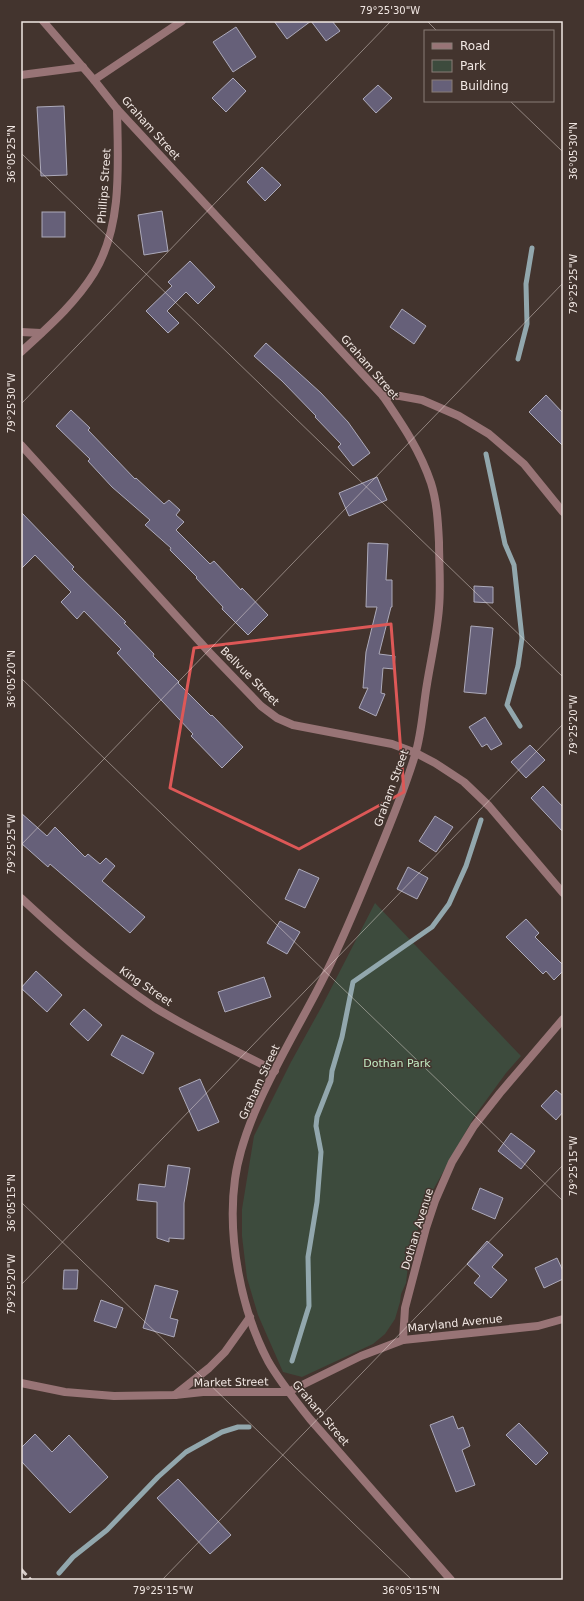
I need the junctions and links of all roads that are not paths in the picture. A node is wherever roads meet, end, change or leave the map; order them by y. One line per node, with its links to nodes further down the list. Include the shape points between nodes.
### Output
1 (43, 21): 3 (street, Graham Street)
2 (182, 21): 5 (street)
3 (83, 67): 4 (street); 5 (street, Graham Street)
4 (21, 75)
5 (94, 80): 6 (street, Graham Street)
6 (118, 109): 8 (street, Phillips Street, via 116,202 111,231 103,255 94,274 68,307); 10 (street, Graham Street)
7 (21, 332): 8 (street)
8 (41, 333): 9 (street, Phillips Street)
9 (21, 352)
10 (383, 396): 12 (street, via 422,400 459,416 489,434 524,464); 13 (street, Graham Street, via 420,454 432,485 438,517 439,608)
11 (21, 445): 13 (street, Bellvue Street, via 261,706 277,718 293,725 373,740)
12 (563, 512)
13 (416, 753): 14 (street, Bellvue Street, via 464,782 484,801); 17 (street, Graham Street, via 347,928)
14 (563, 893)
15 (21, 898): 17 (street, King Street, via 99,967 155,1007)
16 (563, 1019): 20 (street, Dothan Avenue, via 474,1126 452,1162 426,1228 405,1308)
17 (275, 1071): 18 (street, Graham Street, via 253,1118 235,1179 232,1215 235,1244)
18 (250, 1317): 22 (street, Graham Street, via 268,1360); 23 (street, via 225,1352 193,1382)
19 (563, 1320): 20 (street, Maryland Avenue, via 538,1326)
20 (403, 1340): 22 (street, Maryland Avenue, via 361,1356)
21 (21, 1383): 23 (street, Market Street, via 65,1392 114,1396)
22 (288, 1392): 23 (street, Market Street); 24 (street, Graham Street)
23 (175, 1394)
24 (451, 1580)

